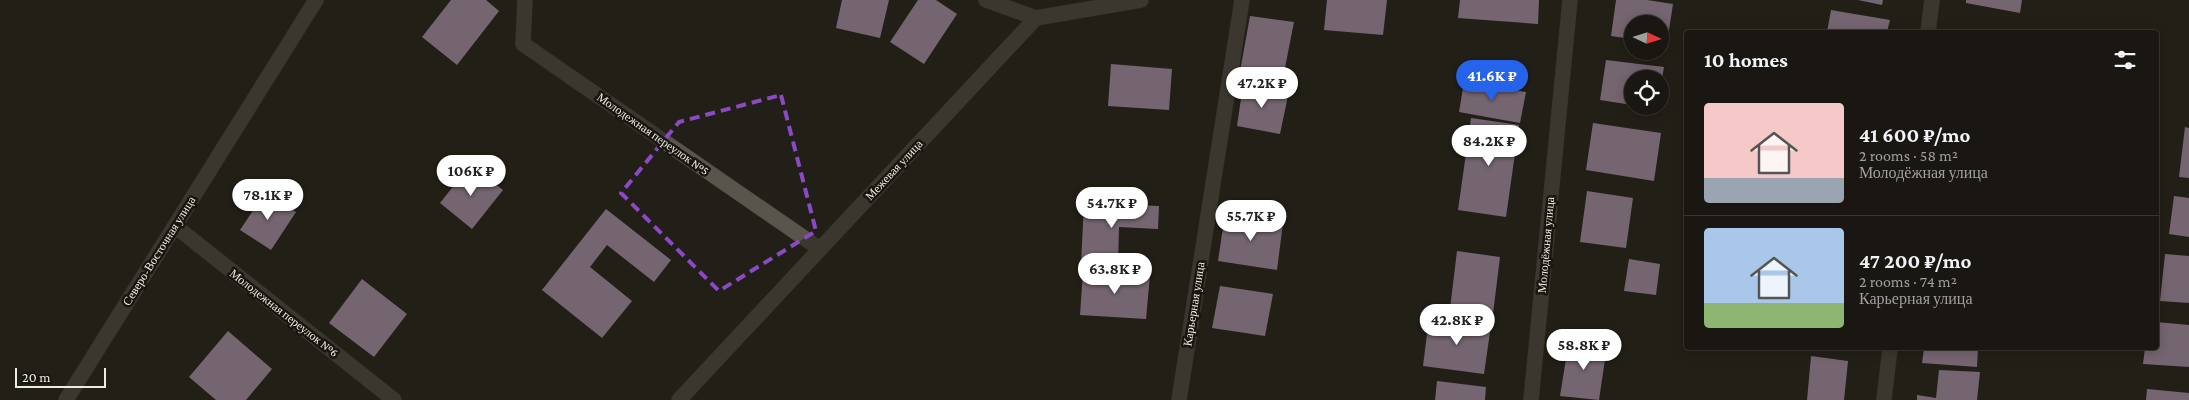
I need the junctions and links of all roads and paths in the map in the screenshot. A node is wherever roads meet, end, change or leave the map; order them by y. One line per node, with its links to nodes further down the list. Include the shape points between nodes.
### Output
1 (316, 0): 10 (street, Северо-Восточная улица)
2 (525, 0): 11 (street, Молодежная переулок №5, via 523,44)
3 (986, 0): 8 (street)
4 (1141, 0): 8 (street)
5 (1242, 0): 16 (street, Карьерная улица)
6 (1570, 0): 17 (street, Молодёжная улица)
7 (1932, 0): 9 (street)
8 (1036, 18): 11 (street, Межевая улица)
9 (1928, 30)
10 (175, 226): 13 (street, Северо-Восточная улица); 14 (street, Молодежная переулок №6)
11 (820, 249): 15 (street, Межевая улица)
12 (1890, 350): 18 (street)
13 (66, 400)
14 (394, 400)
15 (680, 400)
16 (1179, 400)
17 (1531, 400)
18 (1884, 400)

